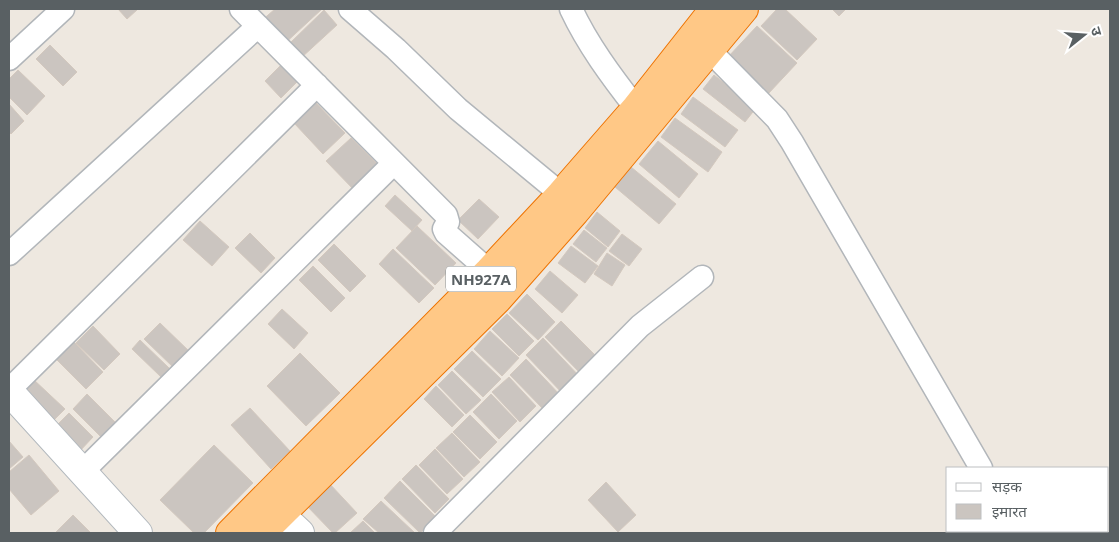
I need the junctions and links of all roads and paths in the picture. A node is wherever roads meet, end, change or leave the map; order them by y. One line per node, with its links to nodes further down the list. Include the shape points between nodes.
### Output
1 (63, 9): 9 (street)
2 (240, 9): 7 (street)
3 (351, 9): 15 (street, via 458,109)
4 (570, 9): 12 (street, via 600,61)
5 (714, 9): 11 (highway, NH927A)
6 (744, 9): 8 (highway, NH927A)
7 (258, 26): 10 (street); 16 (street)
8 (710, 51): 11 (highway, NH927A); 20 (street, via 777,119 792,142)
9 (9, 59)
10 (317, 86): 14 (street); 19 (street)
11 (664, 89): 12 (highway, NH927A); 13 (highway, NH927A)
12 (636, 108): 13 (highway, NH927A)
13 (624, 137): 15 (highway, NH927A); 22 (highway, NH927A, via 576,212 498,299)
14 (394, 163): 17 (street, via 446,215 446,233); 21 (street)
15 (561, 194): 17 (highway, NH927A)
16 (9, 254)
17 (489, 271): 24 (highway, NH927A)
18 (702, 277): 25 (street, via 640,326)
19 (9, 390): 21 (street)
20 (980, 467)
21 (82, 472): 23 (street)
22 (281, 527)
23 (138, 533)
24 (230, 533)
25 (436, 533)

